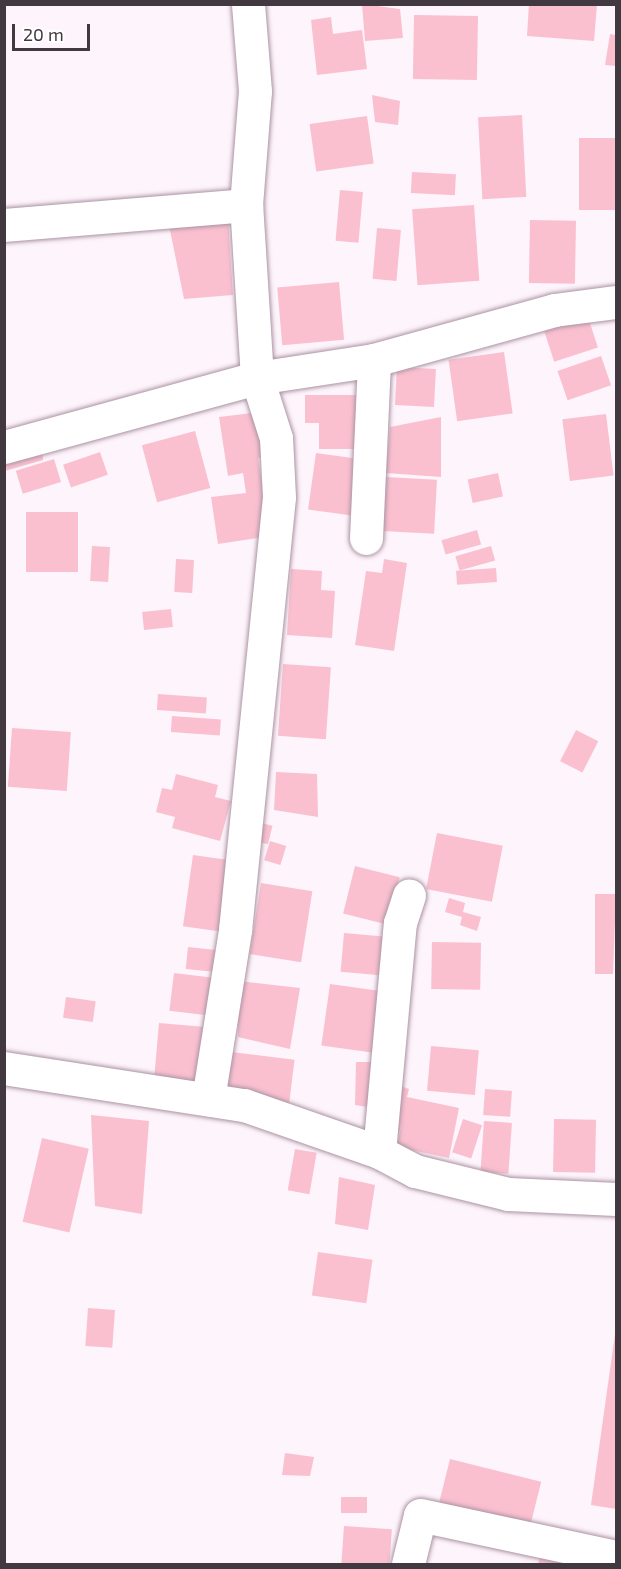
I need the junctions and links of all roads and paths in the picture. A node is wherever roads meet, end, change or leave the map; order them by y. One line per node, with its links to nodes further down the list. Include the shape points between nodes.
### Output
1 (248, 4): 2 (street, via 255,91)
2 (246, 205): 3 (street); 6 (street)
3 (4, 225)
4 (616, 302): 5 (street, via 554,310)
5 (374, 360): 6 (street); 8 (street)
6 (257, 378): 7 (street); 11 (street, via 276,438 279,497 235,930)
7 (4, 447)
8 (366, 538)
9 (409, 895): 12 (street, via 400,923)
10 (4, 1068): 11 (street)
11 (208, 1099): 12 (street, via 244,1106)
12 (379, 1152): 13 (street, via 415,1172 508,1194)
13 (616, 1199)
14 (616, 1557): 15 (street, via 420,1515)
15 (408, 1564)

